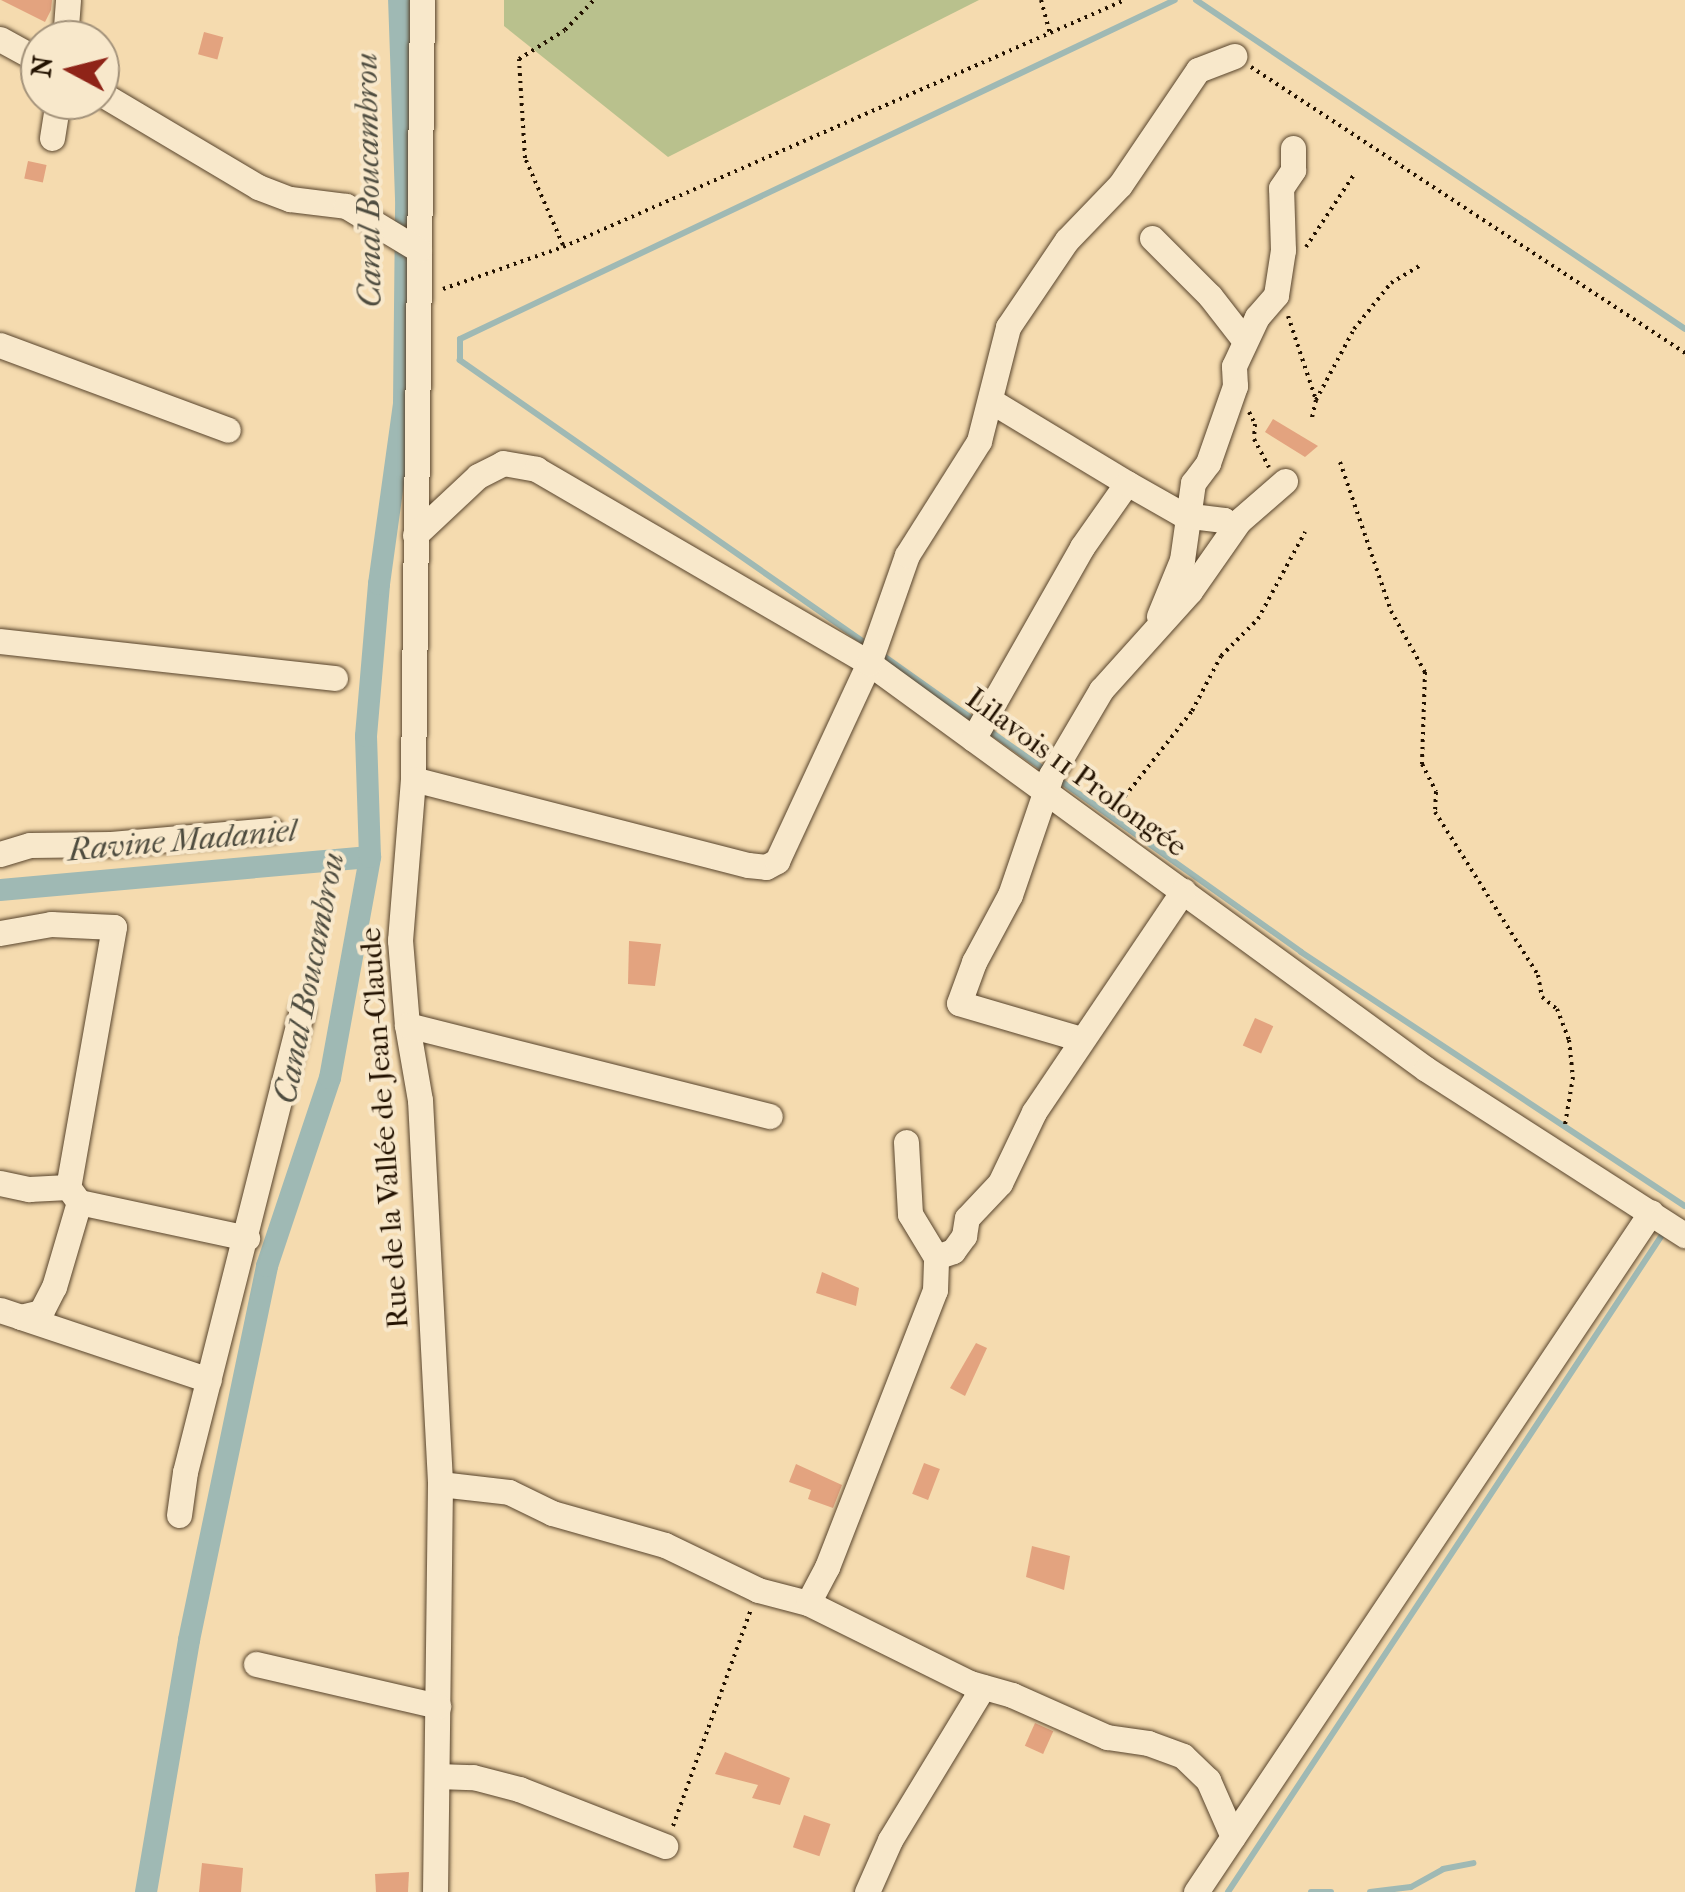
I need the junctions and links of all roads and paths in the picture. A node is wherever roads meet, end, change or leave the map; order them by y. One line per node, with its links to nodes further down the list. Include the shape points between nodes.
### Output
1 (422, 0): 15 (street, Rue de la Vallée de Jean-Claude)
2 (594, 0): 13 (path, via 519,60 525,158)
3 (1041, 0): 5 (path)
4 (1125, 0): 5 (path)
5 (1050, 33): 13 (path)
6 (1234, 56): 21 (path); 24 (street, via 1198,70 1120,184 1067,240 1008,328)
7 (120, 105): 15 (street, via 258,187 346,206)
8 (55, 120): 9 (street)
9 (52, 138)
10 (1293, 148): 17 (street, via 1293,170 1281,188)
11 (1355, 174): 14 (path)
12 (1152, 238): 19 (street)
13 (563, 247): 18 (path)
14 (1304, 249)
15 (419, 250): 18 (street, Rue de la Vallée de Jean-Claude)
16 (1419, 266): 23 (path, via 1392,284 1354,329)
17 (1278, 285): 19 (street); 23 (path)
18 (418, 298): 33 (street, Rue de la Vallée de Jean-Claude)
19 (1245, 341): 22 (street, via 1234,366)
20 (0, 346): 26 (street)
21 (1685, 354)
22 (1235, 386): 29 (path, via 1255,424 1254,439); 30 (street, via 1208,463 1192,483)
23 (1316, 400): 25 (path)
24 (991, 402): 28 (street); 36 (street, via 978,441 908,555)
25 (1311, 421)
26 (228, 430)
27 (1340, 462): 50 (path, via 1391,611 1425,672 1422,764 1436,792 1435,812 1538,975 1542,998 1556,1009 1569,1040 1573,1077)
28 (1127, 483): 30 (street); 38 (street, via 1082,547)
29 (1282, 484): 31 (street)
30 (1188, 516): 31 (street, via 1224,520); 34 (street, via 1182,560)
31 (1232, 529): 34 (street)
32 (1305, 532): 42 (path, via 1258,620 1221,656 1192,711)
33 (415, 535): 36 (street, Lilavois 11 Prolongée, via 478,476 503,463 536,469); 39 (street, Rue de la Vallée de Jean-Claude)
34 (1152, 635): 40 (street, via 1101,690)
35 (0, 641): 37 (street)
36 (869, 664): 38 (street, Lilavois 11 Prolongée); 39 (street, via 776,861 766,867)
37 (335, 678)
38 (974, 739): 40 (street, Lilavois 11 Prolongée)
39 (413, 780): 47 (street, Rue de la Vallée de Jean-Claude, via 400,940)
40 (1046, 792): 42 (street, Lilavois 11 Prolongée); 48 (street, via 1010,895 960,1003)
41 (272, 830): 43 (street, via 30,845)
42 (1099, 830): 44 (street, Lilavois 11 Prolongée)
43 (0, 854)
44 (1183, 890): 48 (street); 54 (street, Lilavois 11 Prolongée, via 1426,1069)
45 (0, 933): 53 (street, via 51,924 114,927)
46 (302, 1010): 56 (street)
47 (407, 1024): 49 (street); 60 (street, Rue de la Vallée de Jean-Claude, via 420,1100)
48 (1081, 1039): 57 (street, via 1034,1112 1000,1183 967,1218 952,1251)
49 (770, 1116)
50 (1565, 1125)
51 (906, 1142): 57 (street, via 910,1214)
52 (0, 1184): 53 (street)
53 (73, 1194): 56 (street); 58 (street, via 54,1287 41,1312)
54 (1651, 1212): 55 (street, Lilavois 11 Prolongée); 68 (street)
55 (1683, 1234)
56 (247, 1238): 59 (street)
57 (936, 1257): 63 (street, via 936,1290)
58 (11, 1314): 59 (street)
59 (209, 1380): 61 (street)
60 (440, 1484): 62 (street, via 509,1492 552,1513 665,1545); 66 (street, Rue de la Vallée de Jean-Claude)
61 (179, 1516)
62 (758, 1590): 63 (street); 69 (path)
63 (808, 1604): 65 (street)
64 (256, 1664): 66 (street)
65 (982, 1686): 68 (street, via 1107,1737 1183,1756 1208,1780); 71 (street, via 890,1840)
66 (438, 1706): 67 (street, Rue de la Vallée de Jean-Claude)
67 (437, 1776): 69 (street, via 519,1788); 70 (street, Rue de la Vallée de Jean-Claude)
68 (1233, 1837): 72 (street)
69 (665, 1846)
70 (435, 1892)
71 (867, 1892)
72 (1196, 1892)

